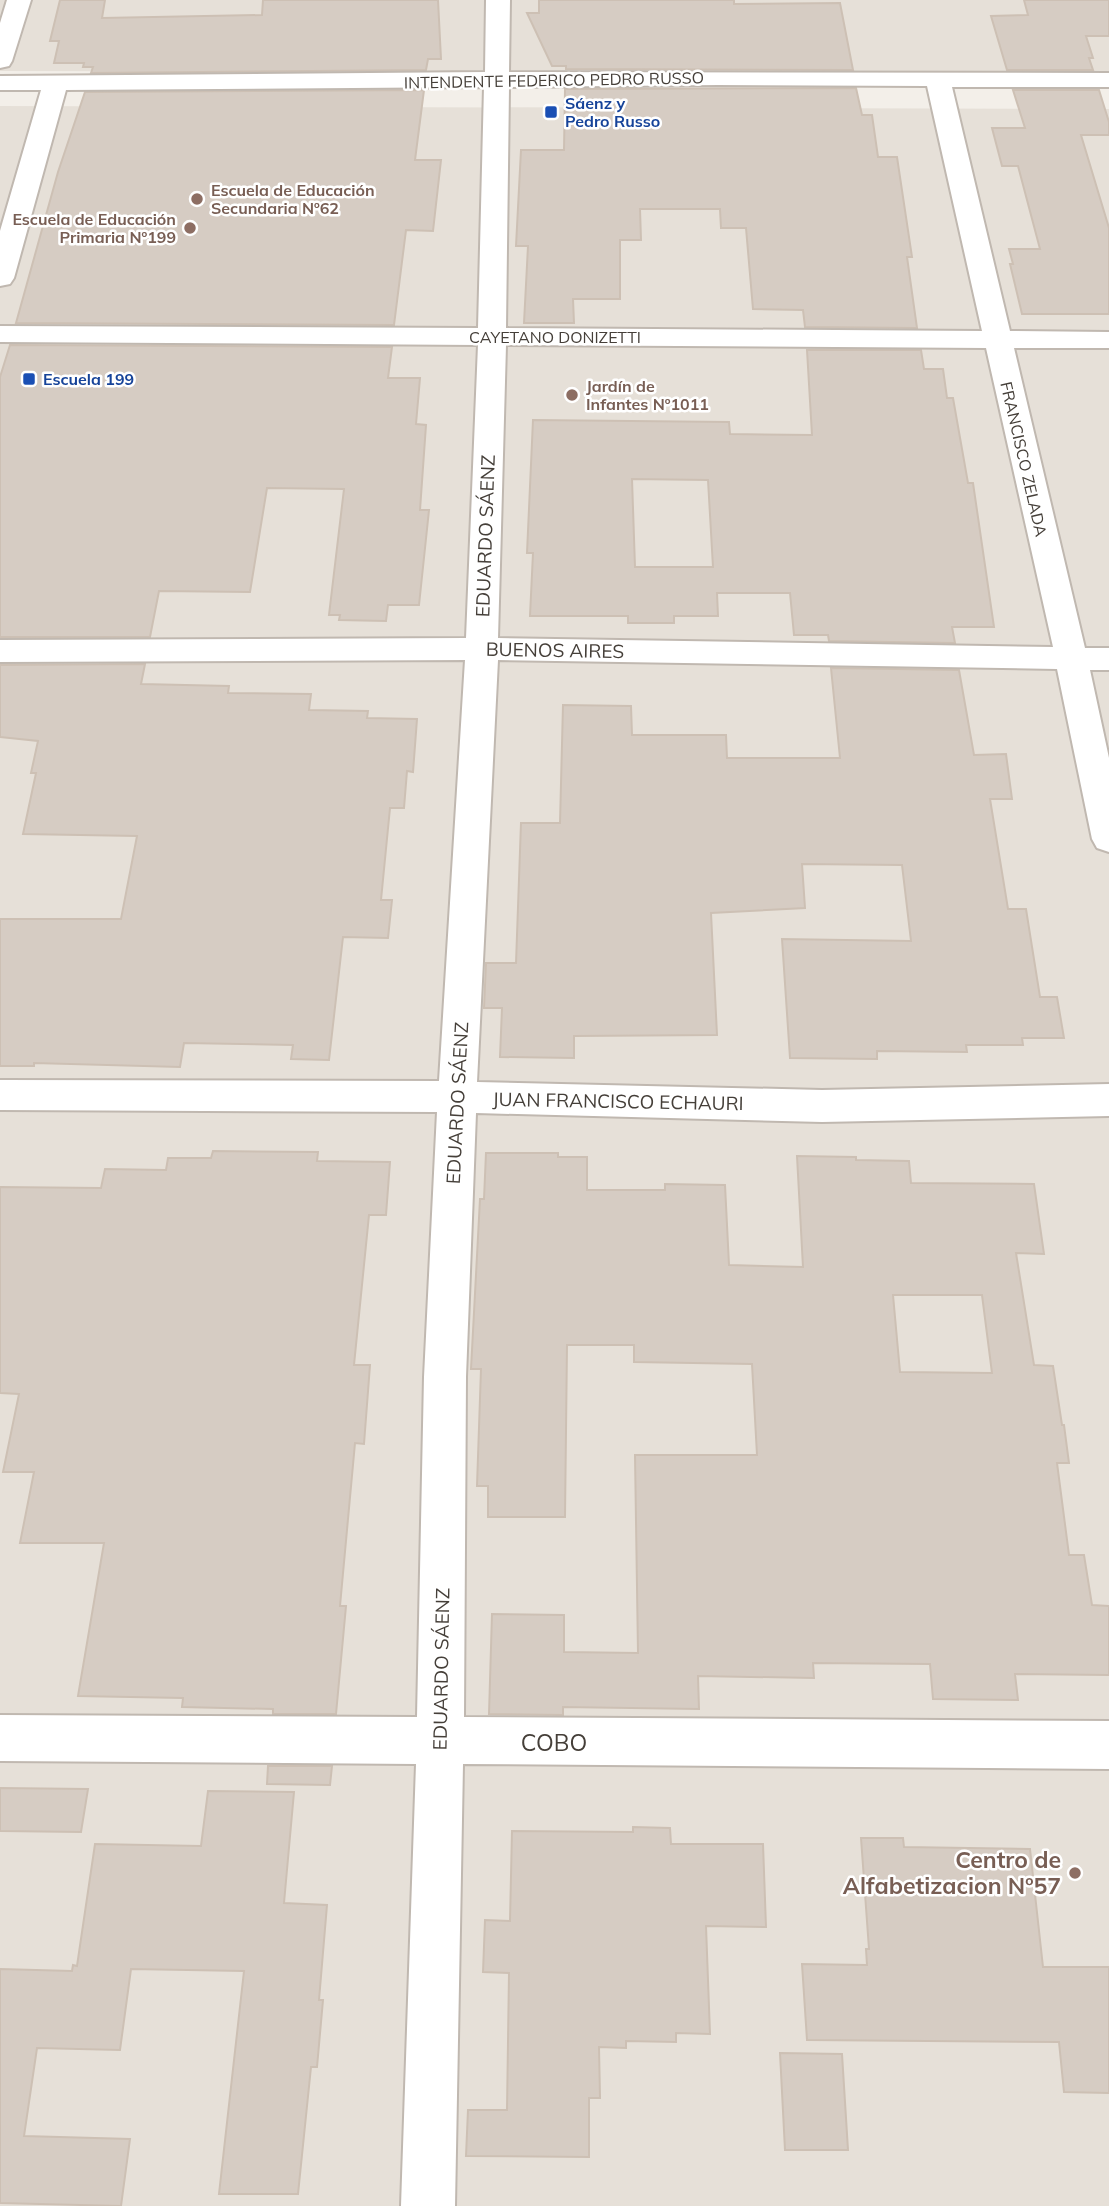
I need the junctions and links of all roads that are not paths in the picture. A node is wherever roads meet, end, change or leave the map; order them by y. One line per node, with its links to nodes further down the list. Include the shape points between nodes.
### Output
1 (19, 0): 3 (street)
2 (498, 0): 6 (street, EDUARDO SÁENZ)
3 (0, 61)
4 (938, 80): 5 (street, INTENDENTE FEDERICO PEDRO RUSSO); 6 (street, INTENDENTE FEDERICO PEDRO RUSSO); 12 (street, FRANCISCO ZELADA)
5 (1109, 80)
6 (495, 81): 8 (street, INTENDENTE FEDERICO PEDRO RUSSO); 11 (street, EDUARDO SÁENZ)
7 (0, 83): 8 (street, INTENDENTE FEDERICO PEDRO RUSSO)
8 (55, 84): 9 (street)
9 (0, 278)
10 (0, 334): 11 (street, CAYETANO DONIZETTI)
11 (492, 337): 12 (street, CAYETANO DONIZETTI); 14 (street, EDUARDO SÁENZ)
12 (996, 339): 13 (street, CAYETANO DONIZETTI); 16 (street, FRANCISCO ZELADA)
13 (1109, 340)
14 (482, 649): 15 (street, BUENOS AIRES); 16 (street, BUENOS AIRES); 20 (street, EDUARDO SÁENZ)
15 (0, 651)
16 (1071, 656): 17 (street, BUENOS AIRES); 18 (street, FRANCISCO ZELADA)
17 (1109, 659)
18 (1109, 839)
19 (0, 1095): 20 (street, JUAN FRANCISCO ECHAURI)
20 (457, 1097): 21 (street, JUAN FRANCISCO ECHAURI, via 822,1106); 23 (street, EDUARDO SÁENZ, via 445,1377)
21 (1108, 1105)
22 (0, 1738): 23 (street, COBO)
23 (440, 1743): 24 (street, COBO); 25 (street, EDUARDO SÁENZ)
24 (1109, 1745)
25 (428, 2206)

